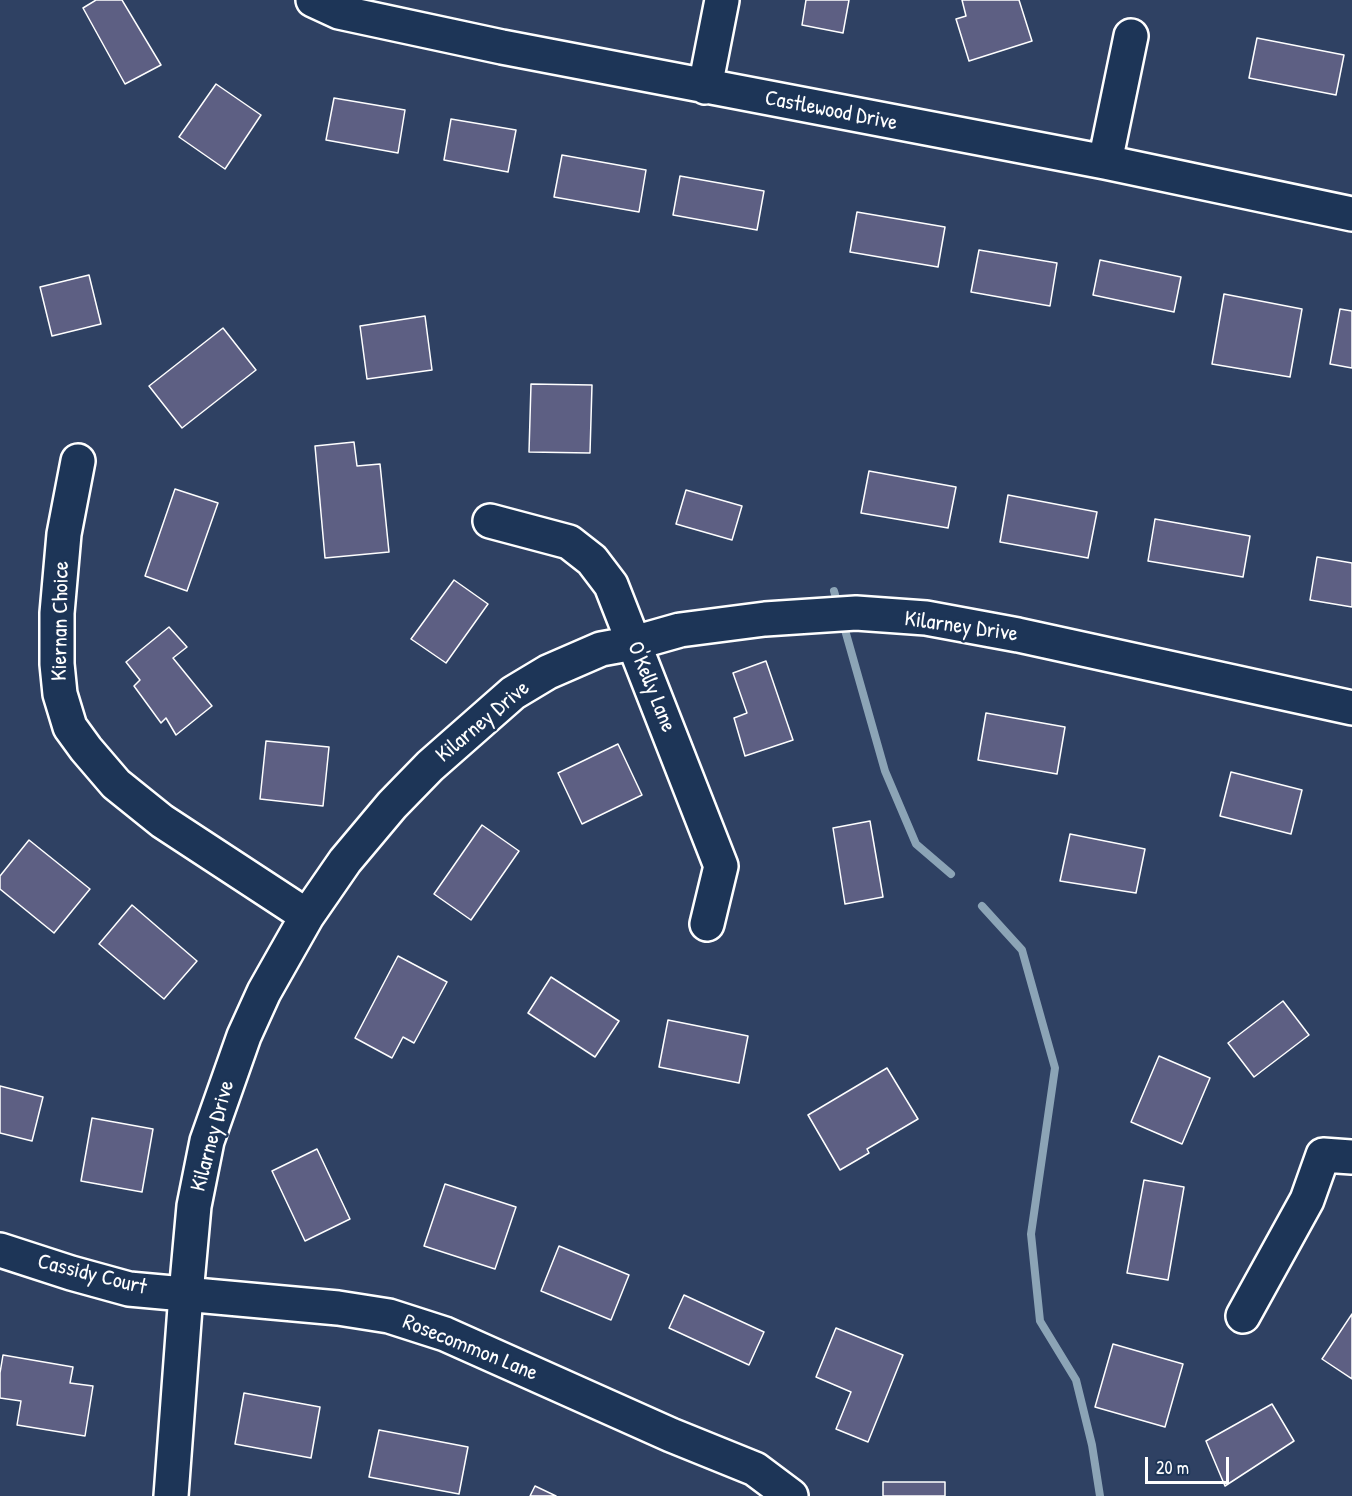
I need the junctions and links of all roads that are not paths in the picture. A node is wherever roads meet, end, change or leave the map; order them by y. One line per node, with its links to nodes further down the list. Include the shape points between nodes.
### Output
1 (313, 0): 4 (street, Castlewood Drive, via 339,12)
2 (722, 0): 4 (street)
3 (1131, 36): 5 (street)
4 (705, 87): 5 (street, Castlewood Drive)
5 (1105, 162): 6 (street, Castlewood Drive)
6 (1352, 214)
7 (78, 461): 11 (street, Kiernan Choice, via 64,534 57,613 60,694 70,727 116,784 162,821)
8 (490, 521): 9 (street, O'Kelly Lane, via 569,542 592,560 611,585)
9 (634, 643): 10 (street, Kilarney Drive, via 680,630 765,620 856,613 926,618 1018,634); 11 (street, Kilarney Drive, via 601,649 574,660 513,693 392,805 345,861); 12 (street, O'Kelly Lane, via 721,866)
10 (1352, 708)
11 (307, 916): 15 (street, Kilarney Drive, via 244,1036 207,1141 194,1206)
12 (707, 924)
13 (1337, 1156): 16 (street, via 1306,1200)
14 (0, 1250): 15 (street, Cassidy Court, via 129,1289)
15 (186, 1294): 17 (street, Kilarney Drive); 18 (street, Rosecommon Lane, via 338,1308 389,1317 445,1334 671,1435 755,1468)
16 (1243, 1316)
17 (171, 1496)
18 (791, 1496)

